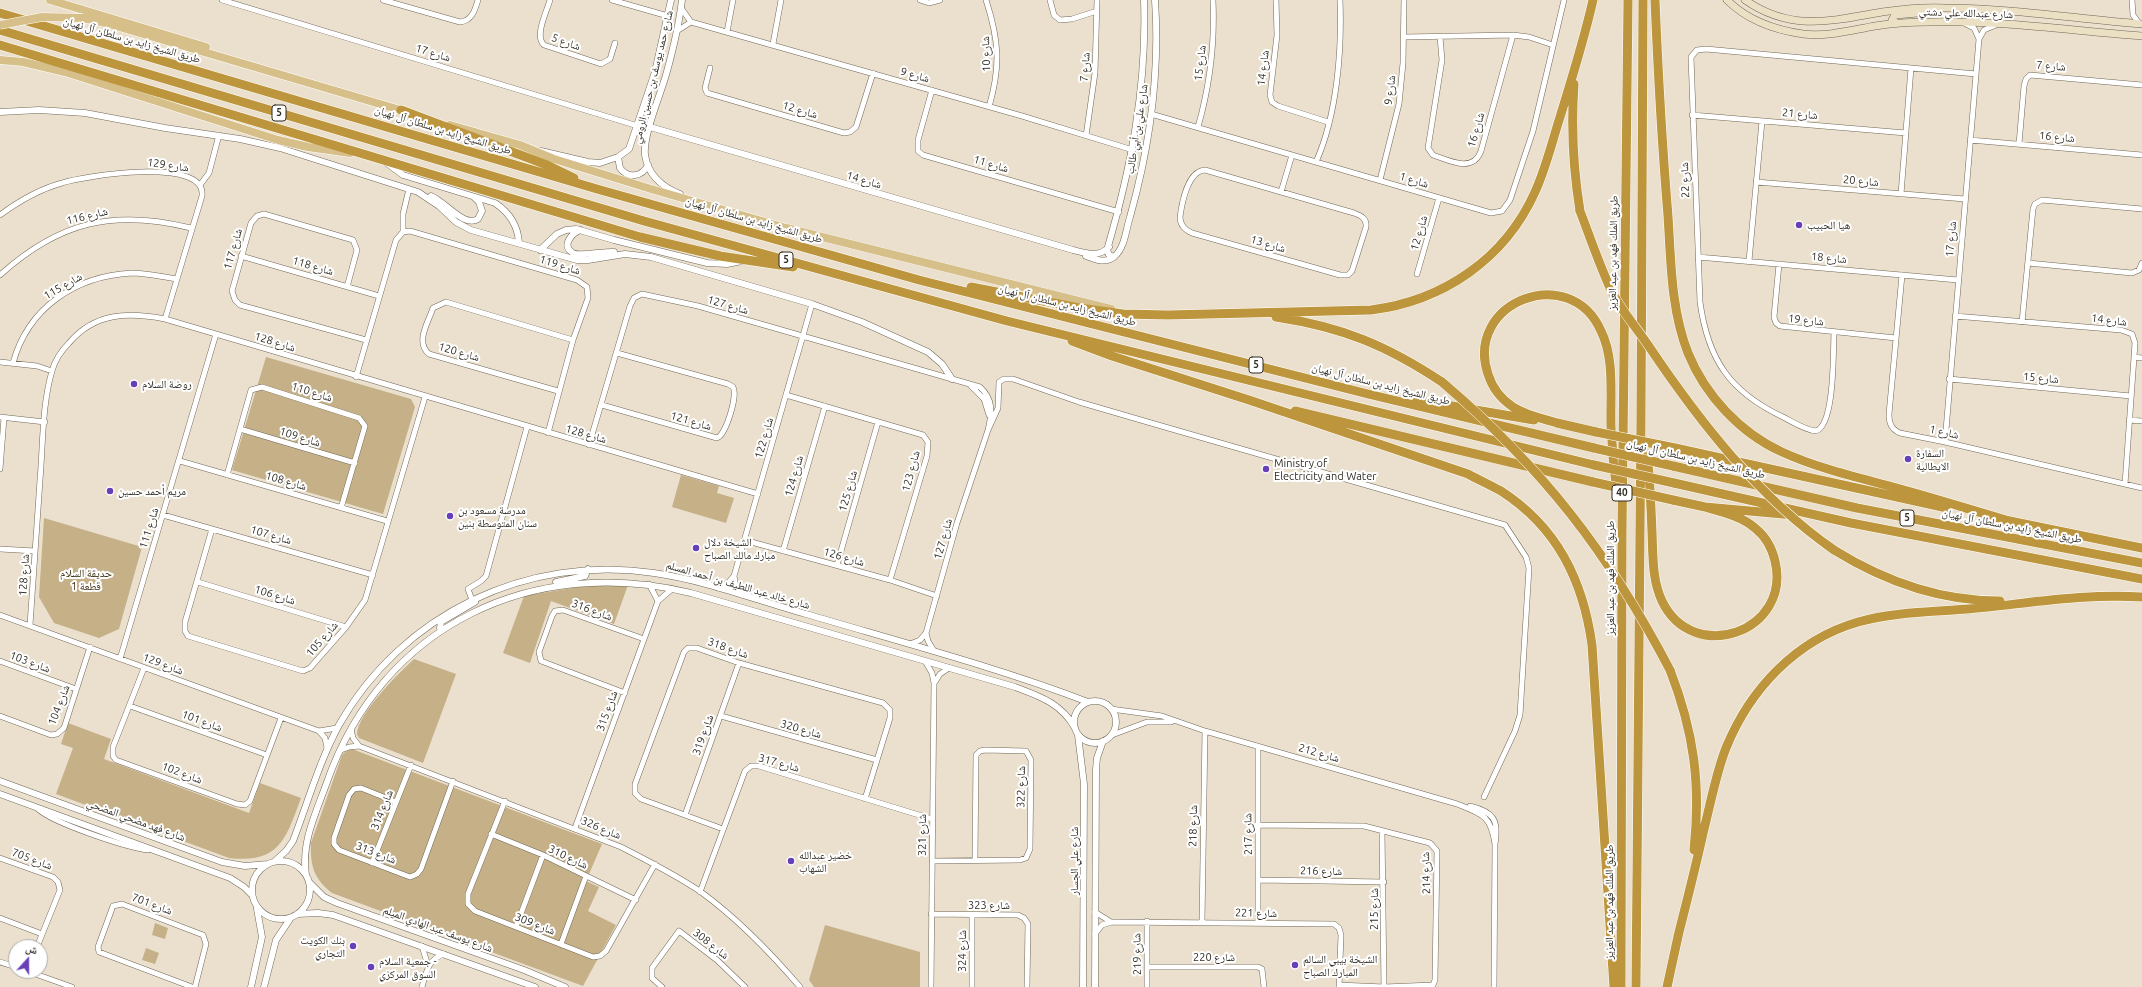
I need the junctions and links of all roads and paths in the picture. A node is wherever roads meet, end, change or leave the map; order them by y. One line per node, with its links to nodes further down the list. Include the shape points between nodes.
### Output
1 (50, 0): 34 (main road)
2 (63, 0): 34 (main road)
3 (222, 0): 76 (street, شارع 17)
4 (382, 0): 5 (street, via 460,22 466,21 472,15)
5 (478, 0)
6 (550, 0): 56 (street, شارع 5, via 540,35 540,42 544,45 601,64 610,59)
7 (612, 0): 31 (street)
8 (671, 0): 38 (street, شارع حمد يوسف بن حسين الرومي)
9 (682, 0): 32 (street, شارع حمد يوسف بن حسين الرومي)
10 (733, 0): 50 (street)
11 (781, 0): 57 (street)
12 (920, 0): 13 (street, via 929,3)
13 (940, 0)
14 (986, 0): 69 (street, شارع 10, via 994,25 998,53 997,78)
15 (1050, 0): 35 (street, via 1054,14 1060,20)
16 (1097, 0): 35 (street, شارع 7)
17 (1144, 0): 42 (street, شارع علي بن أبي طالب)
18 (1155, 0): 44 (street, شارع علي بن أبي طالب)
19 (1213, 0): 78 (street, شارع 15, via 1214,33 1210,71)
20 (1276, 0): 75 (street, شارع 14, via 1277,35 1271,100 1278,106)
21 (1340, 0): 75 (street, via 1338,71)
22 (1404, 0): 53 (street, شارع 9)
23 (1564, 0): 59 (street, شارع 1)
24 (1593, 0): 60 (highway)
25 (1628, 0): 192 (highway, طريق الملك فهد بن عبد العزيز / 40)
26 (1643, 0): 166 (highway, 40)
27 (1655, 0): 188 (highway, via 1661,128 1674,293 1679,327 1700,377 1731,417 1753,435 1781,452 1848,475)
28 (1727, 0): 43 (main road, شارع عبدالله علي دشتي, via 1742,13 1760,23 1800,34 1843,32)
29 (1745, 0): 33 (main road, شارع عبدالله علي دشتي, via 1774,15 1805,22 1827,22 1898,10)
30 (2132, 0): 36 (street)
31 (621, 2): 38 (street)
32 (681, 8): 39 (street); 49 (street, شارع حمد يوسف بن حسين الرومي)
33 (1944, 8): 41 (main road, شارع عبدالله علي دشتي); 43 (main road, via 1933,12 1896,15 1892,20)
34 (92, 11): 62 (main road, via 201,46)
35 (1097, 11): 81 (street, شارع 7, via 1095,73)
36 (2132, 12): 41 (street); 45 (street)
37 (0, 13): 97 (highway, طريق الشيخ زايد بن سلطان آل نهيان / 5)
38 (668, 16): 76 (street, شارع حمد يوسف بن حسين الرومي, via 655,72)
39 (691, 22): 49 (street); 50 (street, شارع 9)
40 (1959, 22): 43 (main road, شارع عبدالله علي دشتي); 46 (main road, شارع عبدالله علي دشتي); 55 (street, via 1974,28)
41 (2123, 22): 45 (main road, شارع عبدالله علي دشتي)
42 (1144, 23): 44 (street, via 1150,21); 85 (street, شارع علي بن أبي طالب, via 1142,91)
43 (1897, 23)
44 (1156, 24): 72 (street, شارع علي بن أبي طالب)
45 (2140, 24)
46 (2000, 25): 52 (main road, شارع عبدالله علي دشتي); 55 (street, via 1986,29)
47 (0, 26): 62 (main road, bridge, via 42,17 83,18)
48 (0, 30): 126 (highway, 5, via 644,221)
49 (677, 31): 77 (street, شارع حمد يوسف بن حسين الرومي)
50 (727, 32): 57 (street, شارع 9)
51 (1513, 35): 54 (street); 54 (street, شارع 16, via 1481,151 1475,162 1469,165 1433,155 1428,148 1442,60); 59 (street)
52 (2142, 36)
53 (1404, 37): 54 (street); 93 (street, شارع 9, via 1399,104)
54 (1440, 37)
55 (1979, 39): 66 (street, شارع 17)
56 (615, 43)
57 (773, 44): 65 (street, شارع 9)
58 (0, 45): 86 (highway)
59 (1554, 45): 102 (street, شارع 1, via 1533,131 1506,206 1498,213 1491,213)
60 (1581, 47): 137 (highway, via 1541,179 1530,202 1507,238 1474,270 1430,295 1389,308); 216 (highway, bridge, via 1574,84 1572,125 1574,172 1580,211 1612,291 1702,422 1789,514 1810,533 1857,564 1915,589 1987,600)
61 (0, 60): 86 (main road, via 23,62 65,72 285,142)
62 (251, 66): 70 (main road)
63 (710, 68): 65 (street, شارع 12, via 705,88 707,93 844,133 856,127)
64 (1911, 68): 66 (street, شارع 22); 73 (street, شارع 22, via 1700,49 1693,53 1691,61); 79 (street)
65 (873, 73): 68 (street, شارع 9)
66 (1976, 74): 82 (street, شارع 17)
67 (2142, 85): 83 (street, شارع 7, via 2030,75 2024,86)
68 (932, 90): 69 (street, شارع 9); 108 (street, شارع 11, via 918,140 918,150 923,155)
69 (989, 106): 81 (street, شارع 9)
70 (401, 110): 84 (main road); 97 (highway, via 547,164)
71 (0, 112): 80 (street, via 70,112)
72 (1152, 114): 78 (street, شارع 1); 106 (street, شارع علي بن أبي طالب)
73 (1692, 115): 74 (street, شارع 21); 120 (street, شارع 22)
74 (1762, 121): 79 (street, شارع 21); 94 (street)
75 (1328, 122): 91 (street)
76 (638, 126): 89 (street, شارع حمد يوسف بن حسين الرومي, via 630,147)
77 (650, 127): 92 (street, شارع حمد يوسف بن حسين الرومي, via 645,147); 116 (street, شارع 14)
78 (1198, 127): 87 (street, شارع 1)
79 (1906, 133): 100 (street)
80 (219, 136): 95 (street, via 209,173); 96 (street, via 280,148)
81 (1086, 136): 85 (street, شارع 9)
82 (1970, 140): 83 (street, شارع 16); 103 (street, شارع 17)
83 (2019, 144): 88 (street, شارع 16)
84 (520, 146): 89 (street, via 594,163); 104 (main road)
85 (1133, 150): 105 (street, شارع علي بن أبي طالب)
86 (356, 153): 90 (highway, 5)
87 (1292, 155): 91 (street, شارع 1); 99 (street)
88 (2142, 155)
89 (618, 158): 92 (street, via 620,168 628,174 638,174)
90 (384, 161): 101 (street, via 403,175); 121 (highway, 5, via 640,237)
91 (1316, 162): 93 (street, شارع 1)
92 (648, 165): 104 (street, شارع حمد يوسف بن حسين الرومي, via 664,186)
93 (1380, 180): 102 (street, شارع 1)
94 (1756, 182): 100 (street, شارع 20); 122 (street)
95 (200, 184): 109 (street, شارع 129, via 190,178 157,172 101,174 50,187 26,198); 110 (street, شارع 129, via 202,196)
96 (410, 189): 98 (street); 112 (street, via 403,214)
97 (597, 189): 131 (highway, طريق الشيخ زايد بن سلطان آل نهيان / 5)
98 (418, 192): 101 (street, via 440,201 464,221 469,222 478,219 482,211 479,202); 113 (street, via 466,228)
99 (1281, 192): 99 (street, شارع 13, via 1210,171 1199,171 1191,179 1180,213 1180,222 1192,233 1340,275 1350,274 1366,227 1364,219 1354,213)
100 (1901, 194): 103 (street, شارع 20)
101 (473, 196): 113 (street, via 490,201 505,211 515,226)
102 (1440, 198): 127 (street, شارع 12)
103 (1965, 199): 132 (street, شارع 17)
104 (700, 203): 136 (main road, via 838,242 1104,307)
105 (1121, 204): 106 (street, via 1125,210); 108 (street, شارع علي بن أبي طالب)
106 (1133, 207): 119 (street, شارع علي بن أبي طالب, via 1121,246)
107 (2142, 209): 125 (street, via 2042,200 2037,202 2033,209)
108 (1119, 212): 114 (street, شارع علي بن أبي طالب)
109 (0, 215)
110 (191, 228): 128 (street, شارع 116, via 162,221 132,218 74,228 46,240 21,256); 130 (street, شارع 129)
111 (581, 229): 115 (street, via 562,232); 117 (street, via 568,240 568,248 574,254); 121 (street, via 619,242 707,263 727,264)
112 (403, 232): 134 (street, via 396,240); 147 (street, شارع 119, via 410,231 581,281 587,286 589,294)
113 (519, 243): 115 (street)
114 (1109, 247): 116 (street, شارع 14, via 1104,252 1095,254); 119 (street, via 1108,254)
115 (540, 250): 117 (street, via 582,260)
116 (1073, 250): 119 (street, شارع 14, via 1101,261)
117 (625, 254): 135 (street, via 661,260)
118 (241, 256): 133 (street, شارع 118); 133 (street, شارع 117, via 255,218 264,214 278,217 355,242 357,252); 146 (street, شارع 117, via 232,291 238,303)
119 (1114, 257)
120 (1698, 257): 122 (street, شارع 18); 142 (street, شارع 22, via 1702,314 1711,346 1730,380 1760,406 1813,430 1823,427 1831,397)
121 (745, 260): 126 (highway, 5)
122 (1749, 261): 124 (street, شارع 18)
123 (2142, 263): 125 (street, via 2139,270 2132,273)
124 (1779, 264): 129 (street, شارع 18); 142 (street, شارع 19, via 1774,314 1776,323 1782,327)
125 (2028, 264): 140 (street)
126 (820, 270): 141 (highway, 5)
127 (1417, 274)
128 (0, 275)
129 (1902, 275): 132 (street, شارع 18); 145 (street, شارع 1)
130 (177, 279): 139 (street, شارع 129); 152 (street, شارع 115, via 133,273 111,275 82,284 50,303 33,321 18,347)
131 (919, 280): 136 (highway); 158 (highway, طريق الشيخ زايد بن سلطان آل نهيان / 5)
132 (1958, 280): 138 (street, شارع 17)
133 (347, 286): 134 (street, شارع 118)
134 (379, 296): 146 (street)
135 (812, 304): 144 (street, شارع 122); 155 (street, via 867,324 928,352 942,364)
136 (1123, 314): 137 (highway)
137 (1237, 314): 313 (highway, bridge, via 1310,322 1345,331 1405,358 1442,382 1503,437 1559,498 1608,563 1670,670 1687,721 1698,813 1694,853)
138 (1955, 316): 140 (street, شارع 14); 156 (street, شارع 17)
139 (165, 319): 143 (street, شارع 128); 153 (street, شارع 128, via 130,314 99,320 76,335 58,356)
140 (2022, 322): 149 (street, شارع 14, via 2127,331 2135,338)
141 (1054, 332): 162 (highway, via 1112,356); 190 (highway, 5, bridge, via 1594,465)
142 (1834, 333): 145 (street, شارع 19)
143 (216, 334): 154 (street, شارع 128); 178 (street, شارع 111)
144 (803, 337): 148 (street, شارع 127, via 693,305 642,294 631,302); 155 (street, شارع 127); 159 (street, شارع 122)
145 (1896, 338): 176 (street, شارع 1, via 1889,414 1891,426 1900,433)
146 (366, 340): 154 (street)
147 (573, 340): 157 (street, شارع 119); 157 (street, شارع 120, via 446,302 433,308 421,342 429,354)
148 (617, 353): 163 (street, شارع 127); 163 (street, شارع 121, via 728,384 733,387 736,396 723,434 715,438)
149 (2134, 357): 150 (street); 160 (street, شارع 14)
150 (2142, 358)
151 (0, 362): 152 (street)
152 (13, 363): 153 (street)
153 (52, 371): 169 (street, شارع 128)
154 (356, 376): 161 (street, شارع 128)
155 (952, 379): 174 (street, شارع 127, via 965,382 977,390 984,399 988,410)
156 (1949, 379): 160 (street, شارع 15); 176 (street, شارع 17)
157 (558, 391): 175 (street, شارع 119)
158 (1368, 394): 171 (highway, via 1401,397); 198 (highway, طريق الشيخ زايد بن سلطان آل نهيان / 5, bridge, via 1857,508)
159 (786, 395): 164 (street, شارع 123); 184 (street, شارع 122)
160 (2131, 396): 167 (street, شارع 14)
161 (425, 397): 172 (street, شارع 128); 189 (street, شارع 105)
162 (1249, 400): 185 (highway, bridge, via 1592,482); 343 (highway, via 1468,474 1501,492 1526,511 1561,551 1582,594 1592,645)
163 (602, 405): 177 (street, شارع 127)
164 (825, 406): 170 (street, شارع 123); 196 (street, شارع 124)
165 (2, 418): 169 (street); 180 (street)
166 (1641, 418): 185 (highway, via 1650,489 1654,571 1662,601 1673,619 1689,630 1712,635 1737,633 1758,620 1772,600 1777,584 1773,553 1766,539 1755,528 1737,517); 345 (highway, 40)
167 (2129, 420): 168 (street); 182 (street, شارع 14)
168 (2142, 421)
169 (45, 422): 197 (street, شارع 128)
170 (878, 422): 199 (street, شارع 125); 204 (street, شارع 123, via 923,435 928,442 927,456)
171 (1561, 424): 188 (highway, bridge); 192 (highway, via 1513,406 1499,394 1487,371 1486,344 1494,323 1513,304 1532,296 1553,294 1573,301 1594,318 1604,336 1609,360 1613,454)
172 (527, 427): 175 (street, شارع 128); 214 (street, via 486,576 468,589)
173 (240, 429): 179 (street, شارع 109); 179 (street, شارع 110, via 251,390 262,387 359,418 365,426); 181 (street, شارع 110)
174 (988, 430): 212 (street, شارع 127, via 957,523); 266 (street, via 998,408 999,382 1004,378 1013,379 1078,402 1505,525 1526,557 1530,568 1520,715)
175 (548, 433): 177 (street, شارع 128)
176 (1945, 442): 182 (street, شارع 1)
177 (589, 445): 184 (street, شارع 128)
178 (180, 461): 181 (street, شارع 108); 187 (street, شارع 111)
179 (355, 463): 186 (street, شارع 110)
180 (0, 469)
181 (227, 475): 186 (street, شارع 108)
182 (2125, 484): 183 (street, شارع 1)
183 (2142, 488)
184 (758, 494): 193 (street, شارع 122)
185 (1705, 506): 190 (highway)
186 (341, 508): 189 (street, شارع 108)
187 (163, 515): 191 (street, شارع 107); 230 (street, شارع 111)
188 (2006, 520): 194 (highway)
189 (387, 521): 201 (street, شارع 105)
190 (1851, 523): 203 (highway, 5)
191 (212, 529): 201 (street, شارع 107); 205 (street, شارع 105)
192 (1622, 533): 344 (highway, طريق الملك فهد بن عبد العزيز / 40)
193 (744, 540): 196 (street, شارع 126); 202 (street, شارع 122)
194 (2142, 548)
195 (0, 549): 197 (street)
196 (783, 551): 199 (street, شارع 126)
197 (35, 552): 218 (street, شارع 128)
198 (2142, 562)
199 (837, 565): 204 (street, شارع 126)
200 (588, 569): 207 (street, via 585,576); 209 (street, شارع خالد عبد اللطيف بن أحمد المسلم, via 623,569 655,573); 210 (street, شارع خالد عبد اللطيف بن أحمد المسلم, via 534,577)
201 (373, 575): 220 (street, شارع 105, via 364,600)
202 (734, 576): 209 (street); 211 (street, via 736,587)
203 (2142, 579)
204 (890, 580): 212 (street, شارع 126)
205 (198, 582): 220 (street, شارع 106); 220 (street, شارع 105, via 185,627 188,636 303,671 310,668)
206 (649, 584): 207 (street, شارع خالد عبد اللطيف بن أحمد المسلم, via 592,581); 208 (street, شارع خالد عبد اللطيف بن أحمد المسلم); 215 (street)
207 (549, 586): 222 (street, شارع خالد عبد اللطيف بن أحمد المسلم, via 499,600)
208 (673, 588): 215 (street, شارع 315); 224 (street, شارع خالد عبد اللطيف بن أحمد المسلم)
209 (717, 589): 211 (street, شارع خالد عبد اللطيف بن أحمد المسلم)
210 (493, 590): 214 (street, شارع خالد عبد اللطيف بن أحمد المسلم); 222 (street, via 441,622)
211 (742, 596): 219 (street, شارع خالد عبد اللطيف بن أحمد المسلم)
212 (937, 596): 223 (street, شارع 127)
213 (2142, 597): 216 (highway)
214 (472, 600): 248 (street, شارع خالد عبد اللطيف بن أحمد المسلم, via 440,617 401,647 365,686)
215 (658, 601): 225 (street, شارع 315)
216 (2044, 601): 313 (highway, via 1881,617 1838,629 1807,645 1790,658 1763,684 1751,700 1726,749)
217 (0, 615): 218 (street, شارع 129)
218 (30, 625): 228 (street, شارع 129)
219 (843, 625): 221 (street, شارع خالد عبد اللطيف بن أحمد المسلم); 224 (street, via 843,631)
220 (346, 627)
221 (854, 628): 226 (street, via 850,633); 227 (street, شارع خالد عبد اللطيف بن أحمد المسلم)
222 (441, 631): 249 (street, شارع خالد عبد اللطيف بن أحمد المسلم, via 394,671 368,701)
223 (926, 632): 227 (street, via 920,640); 229 (street)
224 (839, 636): 226 (street, شارع خالد عبد اللطيف بن أحمد المسلم)
225 (644, 639): 239 (street, شارع 315); 239 (street, شارع 316, via 563,610 555,611 552,616 539,652 541,661)
226 (850, 639): 232 (street, شارع خالد عبد اللطيف بن أحمد المسلم)
227 (910, 644): 229 (street, شارع خالد عبد اللطيف بن أحمد المسلم)
228 (90, 648): 230 (street, شارع 129); 238 (street, شارع 104)
229 (934, 651): 237 (street, شارع خالد عبد اللطيف بن أحمد المسلم)
230 (120, 659): 234 (street, شارع 129)
231 (0, 661): 238 (street, شارع 103)
232 (925, 661): 235 (street, شارع خالد عبد اللطيف بن أحمد المسلم); 236 (street, شارع 321)
233 (739, 663): 245 (street, شارع 319); 261 (street, شارع 318, via 883,703 890,710 890,718); 271 (street, شارع 318, via 697,648 688,648 684,652 635,784 635,793 641,799)
234 (144, 668): 242 (street, شارع 102); 246 (street, شارع 129)
235 (949, 668): 236 (street, via 940,674); 240 (street, شارع خالد عبد اللطيف بن أحمد المسلم)
236 (934, 683): 273 (street, شارع 321)
237 (1042, 685): 240 (street, via 1042,690); 241 (street, شارع خالد عبد اللطيف بن أحمد المسلم)
238 (76, 689): 244 (street, شارع 104, via 64,728 57,734 48,734)
239 (625, 693): 277 (street, شارع 315)
240 (1037, 695): 250 (street, شارع خالد عبد اللطيف بن أحمد المسلم, via 1056,705)
241 (1088, 702): 243 (street, via 1101,702); 250 (street, via 1078,710 1074,721)
242 (130, 706): 260 (street, شارع 101); 260 (street, شارع 102, via 113,747 113,756 116,760 237,804 250,802)
243 (1111, 709): 247 (street, شارع 212, via 1154,714); 254 (street, via 1116,722)
244 (0, 716)
245 (721, 716): 261 (street, شارع 320); 271 (street, شارع 319)
246 (281, 718): 251 (street, شارع 129); 260 (street, شارع 102)
247 (1176, 722): 252 (street, شارع 212); 254 (street, شارع 212, via 1147,722)
248 (337, 728): 251 (street, شارع 129); 258 (street, شارع خالد عبد اللطيف بن أحمد المسلم)
249 (350, 728): 256 (street); 259 (street, شارع خالد عبد اللطيف بن أحمد المسلم)
250 (1075, 728): 253 (street)
251 (319, 731): 258 (street, via 325,738)
252 (1205, 731): 257 (street, شارع 212); 308 (street, شارع 218)
253 (1078, 735): 255 (street, via 1087,741); 274 (street, شارع علي الجسار, via 1083,768)
254 (1112, 735): 255 (street)
255 (1103, 742): 275 (street, شارع علي الجسار, via 1096,764)
256 (359, 746): 259 (street); 262 (street, شارع 326)
257 (1258, 746): 276 (street, شارع 217); 342 (street, شارع 212, via 1457,804 1486,818 1492,826 1495,844)
258 (327, 748): 270 (street, شارع خالد عبد اللطيف بن أحمد المسلم)
259 (338, 752): 272 (street, شارع خالد عبد اللطيف بن أحمد المسلم)
260 (267, 755)
261 (877, 760): 267 (street, شارع 318)
262 (411, 765): 264 (street, شارع 326); 269 (street, شارع 314)
263 (0, 781): 282 (street, شارع فهد مضحي المضحي)
264 (453, 781): 268 (street, شارع 326); 287 (street, شارع 313, via 417,874 410,877)
265 (0, 794): 290 (street, شارع فهد مضحي المضحي)
266 (1484, 797)
267 (865, 799): 273 (street, شارع 317); 278 (street, شارع 317, via 759,766 751,766 745,770)
268 (505, 801): 277 (street, شارع 326); 280 (street, شارع 309)
269 (396, 802): 287 (street, شارع 314); 287 (street, شارع 313, via 361,788 354,789 349,795 334,844 339,850)
270 (303, 813): 272 (street, via 308,817); 285 (street, شارع خالد عبد اللطيف بن أحمد المسلم, via 290,846)
271 (685, 815): 278 (street, شارع 318)
272 (314, 817): 291 (street, شارع خالد عبد اللطيف بن أحمد المسلم, via 306,844)
273 (932, 819): 286 (street, شارع 321)
274 (1084, 819): 275 (street, via 1090,817); 338 (street, شارع علي الجسار)
275 (1096, 820): 300 (street, شارع علي الجسار)
276 (1258, 825): 279 (street, شارع 214, via 1364,826); 293 (street, شارع 217)
277 (575, 828): 289 (street, شارع 326)
278 (723, 829): 296 (street, شارع 317)
279 (1382, 831): 295 (street, شارع 215); 325 (street, شارع 214, via 1430,843 1437,851 1436,980 1433,985 1428,986)
280 (491, 834): 281 (street, شارع 310); 310 (street, شارع 309, via 467,901 475,911)
281 (543, 855): 292 (street, شارع 310); 310 (street)
282 (208, 857): 288 (street, شارع فهد مضحي المضحي, via 237,866); 290 (street, via 208,863)
283 (0, 858): 311 (street, شارع 705, via 53,877 58,882 60,890)
284 (975, 860): 284 (street, شارع 322, via 1020,860 1028,855 1031,760 1026,751 985,750 976,755); 286 (street, شارع 322)
285 (275, 861): 288 (street); 291 (street, via 296,865)
286 (932, 861): 302 (street, شارع 321)
287 (372, 862)
288 (268, 864): 297 (street, via 256,874)
289 (655, 864): 296 (street, شارع 326); 298 (street, شارع 309)
290 (203, 868): 297 (street, شارع فهد مضحي المضحي, via 235,880)
291 (306, 875): 294 (street)
292 (586, 876): 298 (street, شارع 310); 315 (street)
293 (1259, 880): 295 (street, شارع 216); 309 (street, شارع 217)
294 (309, 882): 301 (street, via 310,897); 323 (street, شارع يوسف عبد الهادي الميلم, via 318,892 336,903)
295 (1384, 882): 325 (street, شارع 215)
296 (700, 892): 334 (street, شارع 326, via 770,952)
297 (252, 895): 299 (street)
298 (636, 900): 315 (street, شارع 309, via 602,955 593,957)
299 (256, 906): 305 (street, via 271,918); 320 (street, via 261,921 262,937)
300 (1095, 912): 307 (street); 312 (street, شارع علي الجسار)
301 (298, 914): 305 (street); 316 (street, شارع يوسف عبد الهادي الميلم, via 333,915)
302 (931, 914): 303 (street, شارع 323); 335 (street, شارع 321)
303 (972, 915): 336 (street, شارع 324); 337 (street, شارع 323, via 1018,915 1024,918 1028,924)
304 (0, 918): 311 (street)
305 (291, 918): 321 (street, via 278,936)
306 (1147, 921): 307 (street, شارع 221); 308 (street, شارع 221); 319 (street, شارع 219)
307 (1112, 922): 312 (street, via 1102,926)
308 (1202, 922): 309 (street, شارع 221)
309 (1258, 923): 324 (street, شارع 221, via 1330,923 1336,926 1341,935)
310 (516, 927): 315 (street, شارع 309)
311 (42, 934): 314 (street, شارع 705)
312 (1095, 934): 339 (street, شارع علي الجسار)
313 (1678, 936): 346 (highway)
314 (40, 939)
315 (561, 944)
316 (422, 946): 317 (street, شارع يوسف عبد الهادي الميلم); 318 (street)
317 (444, 954): 318 (street); 331 (street, شارع يوسف عبد الهادي الميلم)
318 (428, 966): 330 (street)
319 (1147, 967): 340 (street, شارع 219); 341 (street, شارع 220, via 1258,967 1264,973)
320 (256, 968): 321 (street, via 262,967); 328 (street)
321 (268, 972): 329 (street)
322 (48, 978): 326 (street)
323 (561, 986)
324 (1339, 986): 325 (street, شارع 214)
325 (1384, 986)
326 (72, 987)
327 (193, 987): 327 (street, شارع 701, via 206,944 203,935 122,904 113,906 98,947 100,952)
328 (251, 987)
329 (264, 987)
330 (422, 987)
331 (535, 987)
332 (662, 987): 333 (street, شارع 308, via 652,978 652,968 679,931 717,960)
333 (745, 987)
334 (800, 987)
335 (932, 987)
336 (972, 987)
337 (1028, 987)
338 (1083, 987)
339 (1095, 987)
340 (1147, 987)
341 (1264, 987)
342 (1494, 987)
343 (1614, 987)
344 (1621, 987)
345 (1636, 987)
346 (1667, 987)

